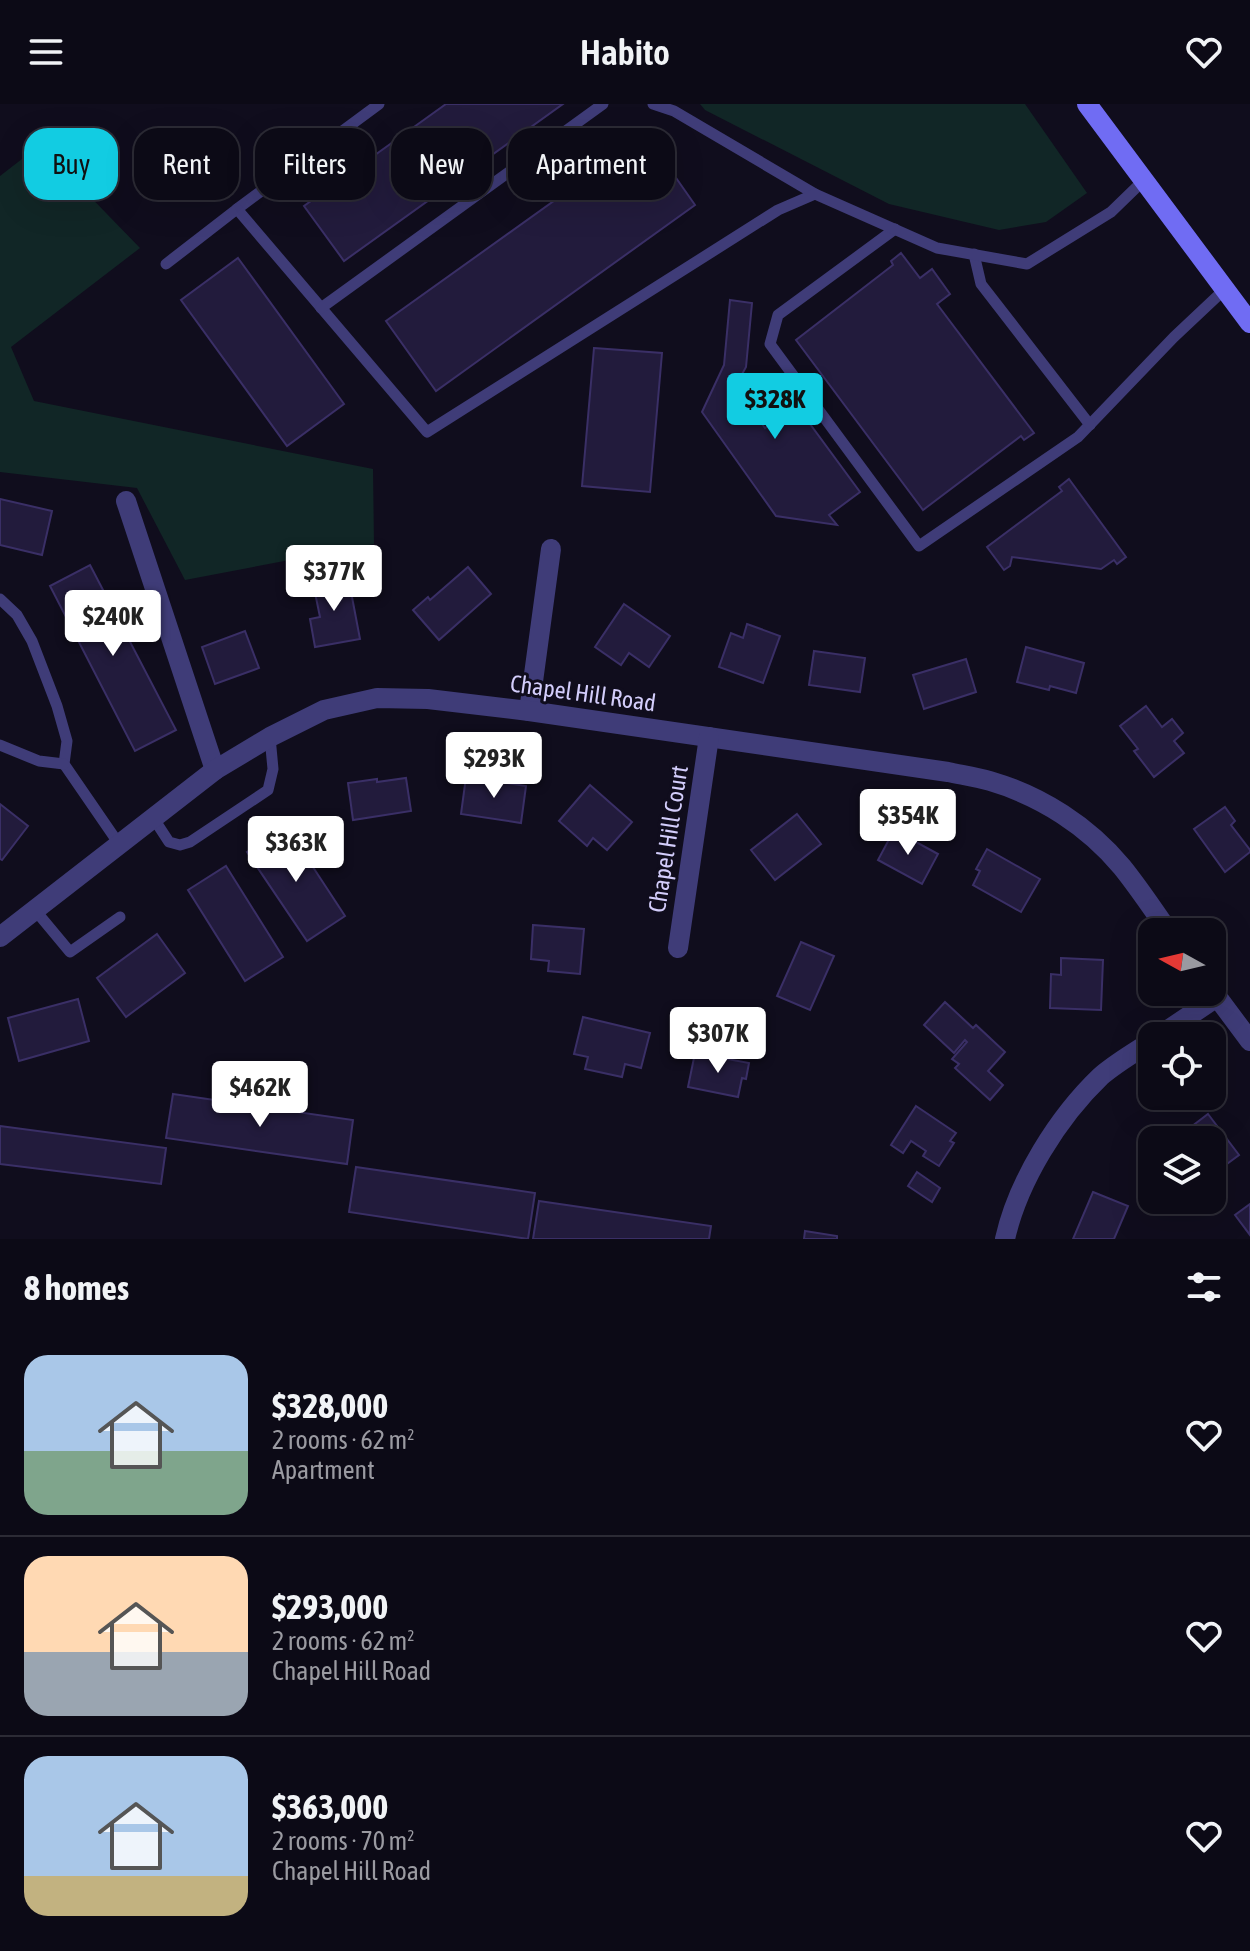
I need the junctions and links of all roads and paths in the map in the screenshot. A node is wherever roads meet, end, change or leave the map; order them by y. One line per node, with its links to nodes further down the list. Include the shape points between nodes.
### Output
1 (379, 104): 7 (lane)
2 (603, 104): 12 (lane)
3 (653, 104): 6 (lane, via 674,111)
4 (1087, 104): 5 (main road)
5 (1144, 180): 9 (lane, via 1111,212 1027,264); 11 (main road)
6 (815, 194): 8 (lane); 12 (lane, via 778,210 427,432)
7 (237, 209): 10 (lane); 12 (lane)
8 (895, 229): 9 (lane, via 937,248); 14 (lane, via 778,315 770,344 919,546)
9 (974, 254): 14 (lane, via 981,284)
10 (166, 264)
11 (1225, 289): 13 (main road); 14 (lane)
12 (321, 308)
13 (1250, 323)
14 (1090, 425)
15 (126, 501): 23 (street)
16 (551, 549): 18 (street)
17 (0, 599): 22 (lane, via 32,641 67,741)
18 (529, 711): 19 (street, Chapel Hill Road, via 377,698 324,710); 20 (street, Chapel Hill Road)
19 (270, 737): 23 (street, Chapel Hill Road); 24 (lane, via 273,769 268,790 180,845 169,842)
20 (709, 737): 28 (street, Chapel Hill Road, via 948,772 1041,800 1102,845); 30 (street, Chapel Hill Court)
21 (0, 745): 22 (lane, via 39,761)
22 (64, 764): 25 (lane)
23 (215, 770): 24 (street, Chapel Hill Road)
24 (154, 819): 25 (street, Chapel Hill Road)
25 (119, 844): 26 (street, Chapel Hill Road)
26 (35, 910): 27 (lane, via 70,952); 29 (street, Chapel Hill Road)
27 (120, 917)
28 (1159, 918)
29 (0, 937)
30 (678, 948)
31 (1197, 1006): 33 (street)
32 (1224, 1006): 34 (street)
33 (1177, 1022)
34 (1250, 1041)
35 (1138, 1051): 36 (street, via 1104,1074 1065,1117 1026,1181)
36 (1005, 1239)

